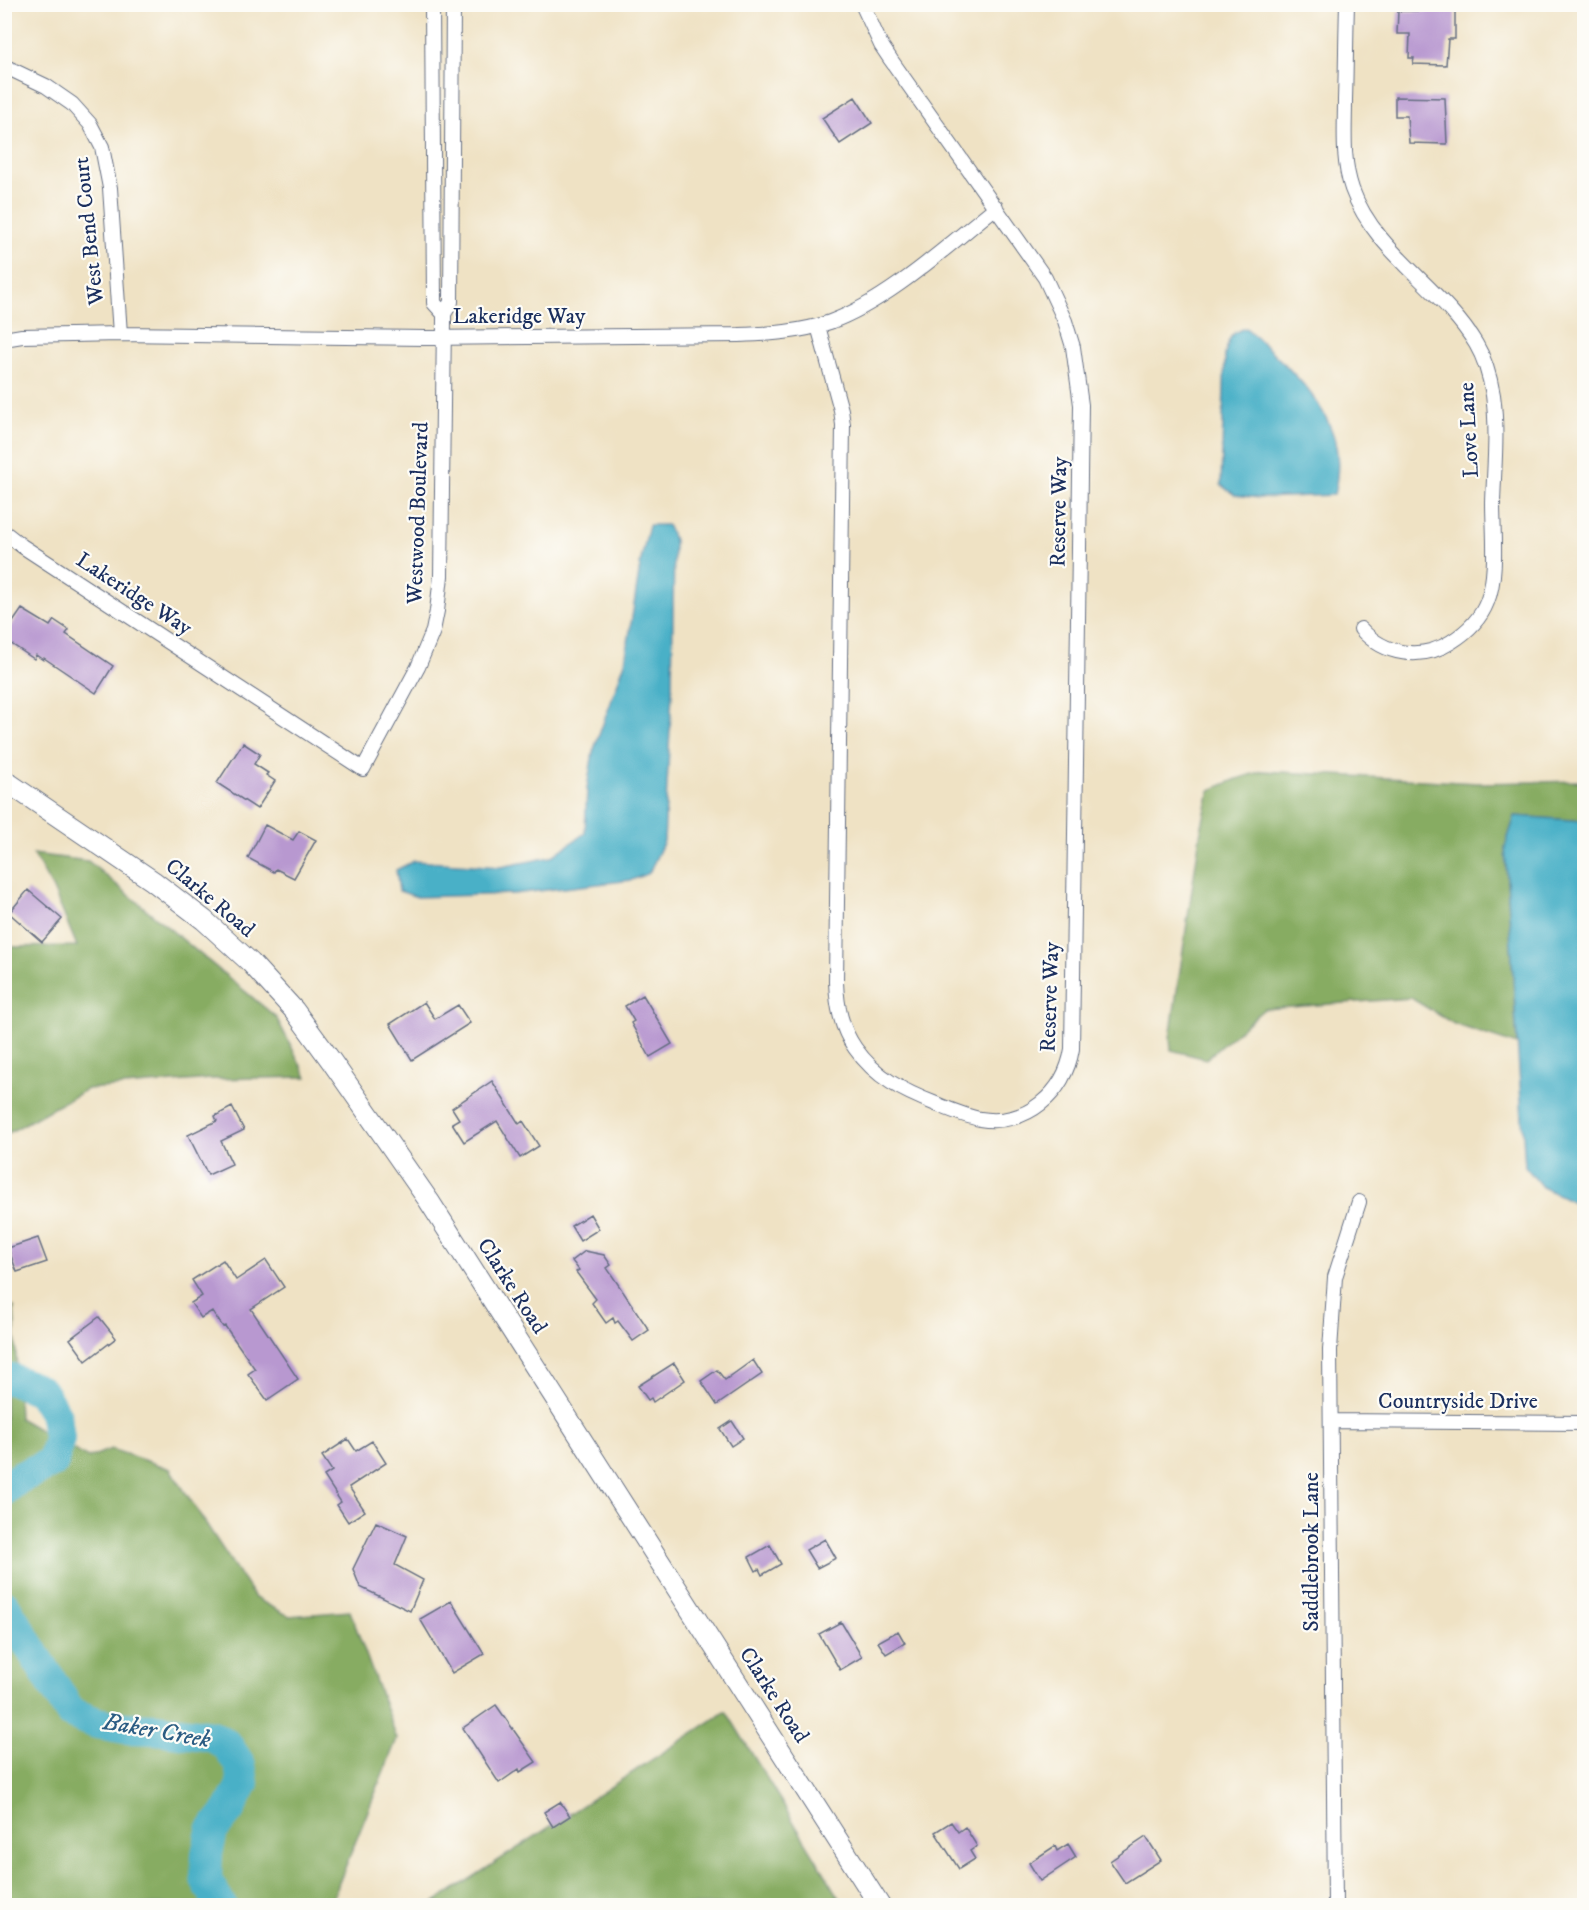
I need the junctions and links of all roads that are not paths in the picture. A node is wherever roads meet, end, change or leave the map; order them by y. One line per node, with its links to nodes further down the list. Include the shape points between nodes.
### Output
1 (432, 4): 7 (street, Westwood Boulevard, via 434,303)
2 (453, 4): 7 (street, Westwood Boulevard, via 451,302)
3 (862, 4): 6 (street, Reserve Way, via 881,45)
4 (1347, 4): 13 (street, Love Lane, via 1344,143 1353,190 1380,237 1473,339 1489,376 1494,417 1492,571 1487,602 1477,621 1450,643 1421,652 1386,649)
5 (4, 66): 9 (street, West Bend Court, via 58,93 82,114 98,136 110,188)
6 (996, 207): 8 (street, Lakeridge Way, via 888,291); 8 (street, Reserve Way, via 1045,278 1065,321 1077,365 1082,405 1072,1049 1054,1091 1034,1109 1013,1118 972,1117 900,1090 869,1066 853,1046 841,1019 836,982 843,424)
7 (444, 314): 10 (street, Westwood Boulevard)
8 (818, 326): 10 (street, Lakeridge Way, via 739,335)
9 (120, 334): 10 (street, Lakeridge Way); 11 (street, Lakeridge Way)
10 (443, 338): 14 (street, Westwood Boulevard, via 441,576 437,611 418,667)
11 (4, 339)
12 (4, 532): 14 (street, Lakeridge Way)
13 (1361, 629)
14 (363, 769)
15 (4, 780): 19 (street, Clarke Road, via 153,880 204,920 294,1010 429,1201)
16 (1359, 1202): 17 (street, Saddlebrook Lane, via 1335,1277 1330,1350)
17 (1332, 1421): 18 (street, Countryside Drive); 20 (street, Saddlebrook Lane)
18 (1584, 1423)
19 (880, 1905)
20 (1335, 1905)

